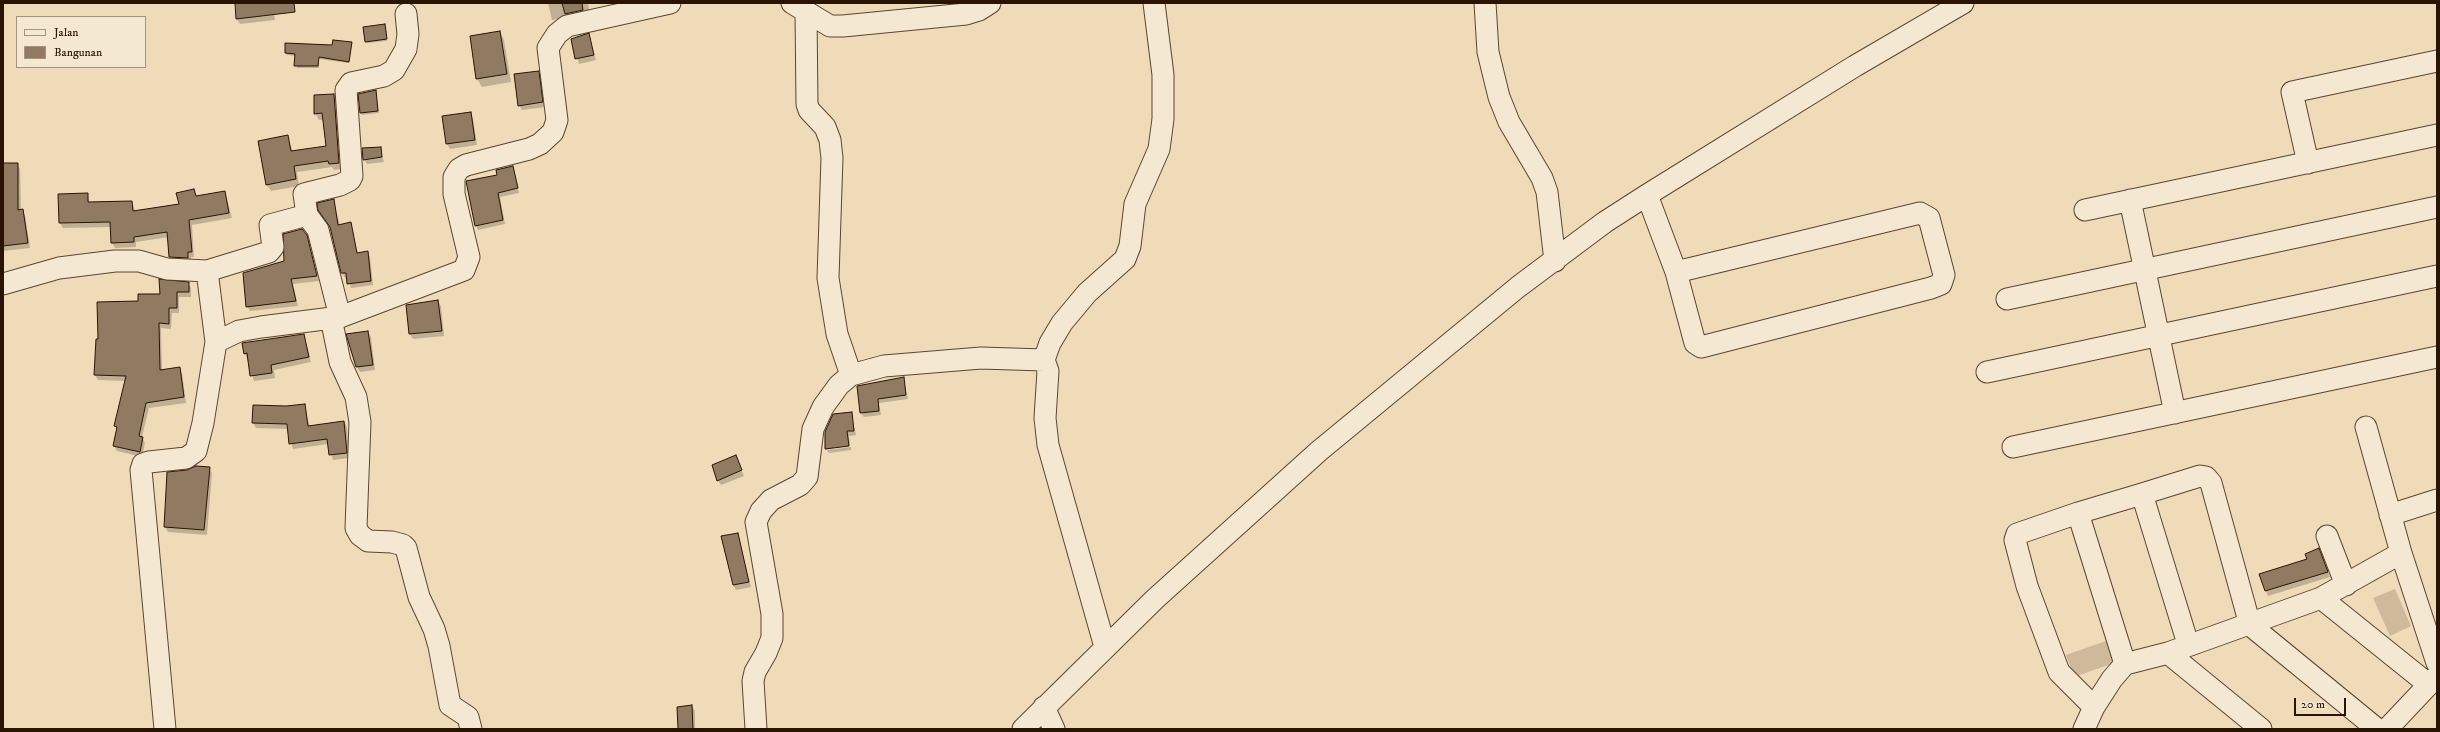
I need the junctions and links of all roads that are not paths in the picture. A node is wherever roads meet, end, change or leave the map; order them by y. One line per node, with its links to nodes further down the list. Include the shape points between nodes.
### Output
1 (670, 3): 23 (street, via 567,26 557,34 548,48 557,120 553,132 540,144 529,149 466,165 459,169 454,177 454,194 469,258 464,270)
2 (990, 3): 6 (street, via 980,10 966,14 843,26 830,26)
3 (1154, 3): 27 (street, via 1164,75 1163,118 1159,148 1135,204 1130,246 1125,259 1086,293 1062,322)
4 (1485, 3): 16 (street, via 1488,52 1499,97 1509,122 1542,178 1547,192)
5 (1963, 3): 11 (street, via 1855,66)
6 (799, 7): 29 (street, via 807,104 809,110 825,127 830,140 832,158 828,278 837,334)
7 (406, 14): 15 (street, via 406,49 394,70 384,76 351,83 346,90 352,176 346,183 304,194)
8 (2437, 61): 10 (street, via 2292,92)
9 (2437, 135): 10 (street)
10 (2308, 163): 12 (street)
11 (1647, 195): 16 (street, via 1605,222); 19 (street)
12 (2130, 200): 14 (street); 17 (street)
13 (2437, 207): 17 (street)
14 (2085, 210)
15 (307, 215): 18 (street, via 270,224 273,247 269,252); 23 (street, via 318,230)
16 (1555, 261): 43 (street, via 1518,287 1370,407 1160,594)
17 (2145, 269): 22 (street); 24 (street)
18 (207, 272): 21 (street, via 167,269 139,262 115,260 58,268); 25 (street)
19 (1676, 272): 19 (street, via 1695,343 1700,347 1931,288 1941,284 1944,275 1929,218 1920,213)
20 (2437, 276): 24 (street)
21 (3, 284)
22 (2007, 299)
23 (336, 318): 25 (street, via 239,331); 51 (street, via 340,362 356,397 360,422 356,528 360,536 368,541 392,542 406,548 419,597 434,628 450,705 468,717)
24 (2159, 336): 28 (street); 30 (street)
25 (216, 342): 50 (street, via 196,451 186,458 143,464 141,470)
26 (2437, 357): 30 (street)
27 (1044, 360): 29 (street, via 981,358 884,366); 43 (street, via 1048,371 1045,418 1048,445)
28 (1987, 372)
29 (851, 375): 52 (street, via 831,395 816,420 811,438 807,477 800,485 771,500 761,511 756,522 772,614 772,638 753,681)
30 (2176, 413): 32 (street)
31 (2366, 427): 36 (street)
32 (2013, 447)
33 (2142, 494): 35 (street); 41 (street, via 2200,476 2206,477 2211,483); 42 (street)
34 (2437, 500): 36 (street)
35 (2078, 513): 46 (street); 49 (street, via 2017,534 2015,540 2027,586 2059,672)
36 (2390, 514): 38 (street)
37 (2327, 536): 39 (street)
38 (2401, 553): 39 (street); 45 (street)
39 (2346, 585): 40 (street)
40 (2321, 598): 41 (street); 47 (street)
41 (2250, 625): 42 (street); 57 (street)
42 (2188, 644): 44 (street)
43 (1105, 647): 48 (street)
44 (2168, 653): 46 (street); 56 (street)
45 (2437, 663)
46 (2125, 664): 49 (street)
47 (2433, 680): 58 (street)
48 (1044, 707): 53 (street); 54 (street)
49 (2094, 707): 55 (street)
50 (165, 729)
51 (471, 729)
52 (756, 729)
53 (1023, 729)
54 (1054, 729)
55 (2084, 729)
56 (2261, 729)
57 (2377, 729)
58 (2387, 729)

